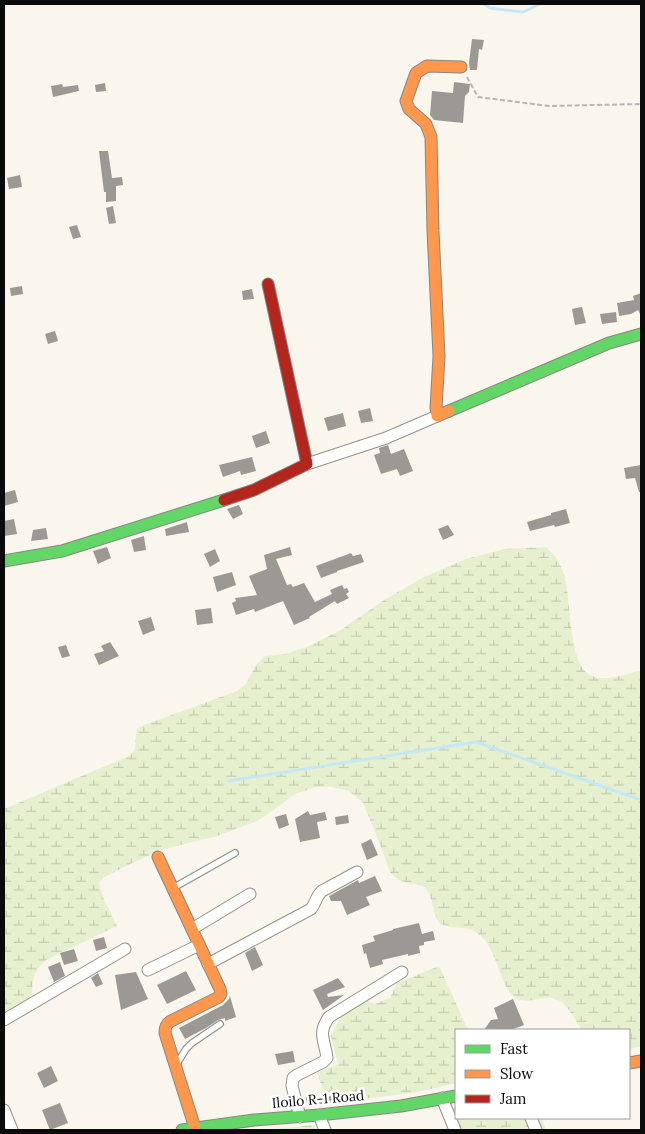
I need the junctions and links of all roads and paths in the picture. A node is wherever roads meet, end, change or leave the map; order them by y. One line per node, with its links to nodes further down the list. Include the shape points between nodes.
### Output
1 (461, 66): 2 (path, via 478,96 549,106); 5 (street, via 427,66 416,74 406,101 409,109 426,124 431,137 439,356)
2 (641, 104)
3 (268, 284): 6 (street)
4 (641, 334): 5 (street, via 609,343)
5 (437, 416): 6 (street, via 386,438)
6 (307, 464): 7 (street, via 254,490 131,530 62,550)
7 (4, 560)
8 (236, 853): 11 (lane)
9 (158, 857): 11 (street)
10 (356, 872): 16 (street, via 322,891 311,909)
11 (173, 888): 13 (street)
12 (250, 894): 13 (street)
13 (192, 929): 14 (street)
14 (199, 945): 16 (street); 17 (street)
15 (125, 949): 19 (street)
16 (208, 964): 21 (street, via 220,989 219,997 172,1021 165,1028)
17 (148, 970)
18 (402, 972): 26 (street, via 329,1017 323,1025 327,1058 293,1078)
19 (4, 1020)
20 (220, 1024): 21 (lane, via 186,1049)
21 (176, 1066): 27 (street)
22 (455, 1096): 23 (street, Iloilo R-1 Road)
23 (442, 1098): 25 (street, Iloilo R-1 Road); 31 (street)
24 (4, 1110): 28 (street)
25 (319, 1115): 26 (street, Iloilo R-1 Road); 30 (street)
26 (300, 1117): 27 (street, Iloilo R-1 Road)
27 (195, 1128): 29 (street, Iloilo R-1 Road)
28 (12, 1130)
29 (182, 1130)
30 (325, 1130)
31 (455, 1130)

